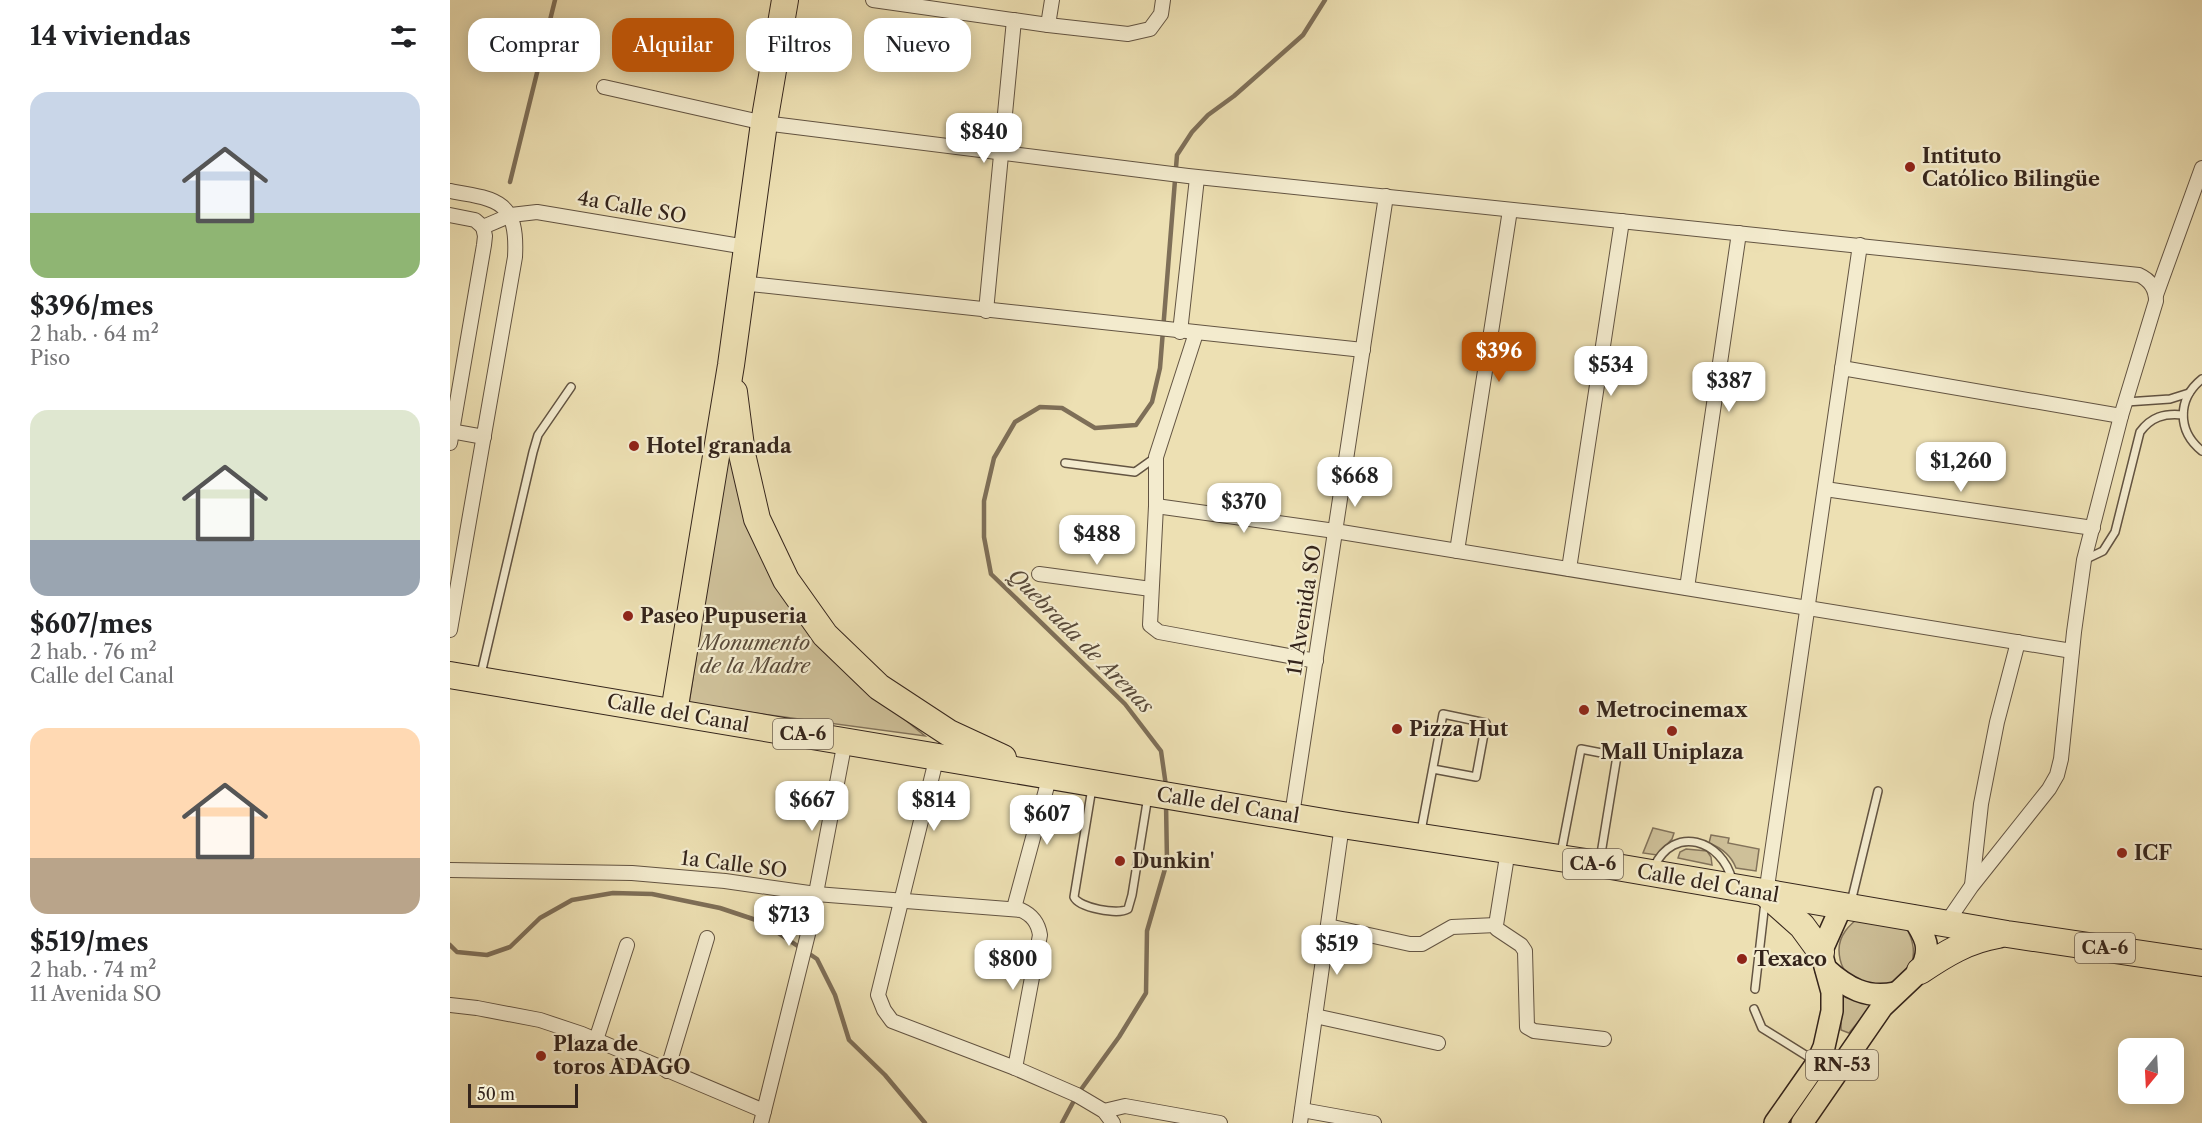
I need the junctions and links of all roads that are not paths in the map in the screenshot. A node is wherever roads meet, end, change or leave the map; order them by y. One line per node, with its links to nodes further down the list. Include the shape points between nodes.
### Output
1 (785, 0): 9 (highway)
2 (873, 0): 5 (street)
3 (1052, 0): 7 (street)
4 (1163, 0): 7 (street, via 1161,14 1150,29 1128,34)
5 (943, 5): 6 (street)
6 (1014, 20): 7 (street); 10 (street)
7 (1048, 25)
8 (604, 87): 9 (street)
9 (764, 123): 10 (street); 22 (highway)
10 (1001, 153): 12 (street); 25 (street)
11 (2202, 168): 24 (street)
12 (1192, 177): 14 (street); 26 (street)
13 (450, 191): 17 (street, via 500,203)
14 (1386, 196): 15 (street); 28 (street, 11 Avenida SO)
15 (1510, 210): 18 (street); 46 (street)
16 (450, 215): 19 (street, via 475,220)
17 (511, 215): 19 (street, 4a Calle SO); 22 (street, 4a Calle SO, via 563,215); 38 (street, via 516,235 515,257)
18 (1622, 221): 20 (street); 48 (street)
19 (483, 227): 37 (street, via 484,244)
20 (1739, 233): 21 (street); 50 (street)
21 (1860, 245): 24 (street, via 2139,275 2152,285); 30 (street)
22 (746, 247): 23 (highway)
23 (741, 283): 25 (street); 29 (highway)
24 (2156, 296): 34 (street)
25 (986, 311): 26 (street)
26 (1174, 331): 27 (street)
27 (1196, 333): 28 (street); 40 (street)
28 (1363, 350): 45 (street, 11 Avenida SO)
29 (731, 365): 59 (highway); 63 (highway, via 742,454 757,519 786,580 825,635 879,687 949,733)
30 (1842, 368): 35 (street); 42 (street)
31 (2202, 380): 33 (lane)
32 (571, 387): 58 (lane, via 538,435)
33 (2189, 393): 34 (lane, via 2170,399); 36 (lane)
34 (2126, 402): 35 (street)
35 (2121, 416): 44 (street)
36 (2183, 416): 39 (lane, via 2188,435); 47 (lane, via 2159,416 2145,424 2115,532 2103,551)
37 (452, 435): 38 (street)
38 (482, 437): 53 (street)
39 (2202, 451)
40 (1156, 457): 41 (lane, via 1135,472); 43 (street)
41 (1065, 463)
42 (1825, 489): 44 (street); 52 (street)
43 (1156, 507): 45 (street); 51 (street)
44 (2093, 528): 47 (street)
45 (1335, 531): 46 (street); 56 (street, 11 Avenida SO)
46 (1457, 550): 48 (street)
47 (2085, 560): 55 (street)
48 (1569, 569): 50 (street)
49 (1039, 574): 51 (street)
50 (1687, 588): 52 (street)
51 (1151, 589): 56 (street, via 1150,625 1159,632)
52 (1808, 608): 54 (street); 78 (street)
53 (450, 630)
54 (2018, 642): 55 (street); 75 (street, via 1981,804)
55 (2072, 651): 75 (street, via 2057,775)
56 (1316, 661): 67 (street, 11 Avenida SO)
57 (450, 675): 58 (highway, Calle del Canal / CA-6)
58 (480, 680): 59 (highway, Calle del Canal / CA-6)
59 (675, 712): 60 (highway, Calle del Canal / CA-6)
60 (845, 741): 61 (highway, Calle del Canal / CA-6); 77 (street)
61 (937, 756): 63 (highway, Calle del Canal / CA-6); 79 (street)
62 (1433, 769): 62 (lane, via 1443,714 1486,723 1476,777); 69 (lane)
63 (1042, 774): 64 (highway, Calle del Canal / CA-6); 81 (street)
64 (1093, 782): 66 (highway, Calle del Canal / CA-6); 66 (lane, via 1074,897 1076,902 1093,908 1122,912 1128,909 1142,841)
65 (1878, 791): 80 (lane)
66 (1161, 794): 67 (highway, Calle del Canal / CA-6)
67 (1293, 815): 68 (highway, Calle del Canal / CA-6)
68 (1342, 825): 69 (highway, Calle del Canal / CA-6); 85 (street)
69 (1420, 837): 70 (highway, Calle del Canal / CA-6)
70 (1508, 850): 71 (highway, Calle del Canal / CA-6); 84 (street)
71 (1560, 859): 72 (highway, Calle del Canal / CA-6); 72 (lane, via 1581,749 1617,756)
72 (1599, 864): 74 (highway, Calle del Canal / CA-6)
73 (450, 870): 77 (street, 1a Calle SO, via 632,873)
74 (1651, 874): 76 (highway, Calle del Canal / CA-6); 76 (lane, via 1670,847 1686,841 1703,843 1727,865)
75 (1971, 887): 83 (street)
76 (1734, 888): 78 (highway, Calle del Canal / CA-6)
77 (816, 894): 79 (street, 1a Calle SO); 104 (street)
78 (1766, 894): 80 (highway, Calle del Canal / CA-6); 89 (highway, via 1796,920); 92 (lane)
79 (900, 900): 81 (street, 1a Calle SO); 101 (street, via 878,994 884,1010 892,1021)
80 (1846, 906): 82 (highway, Calle del Canal / CA-6); 89 (main road)
81 (1014, 908): 101 (street, via 1032,917 1040,935)
82 (1912, 916): 83 (highway, Calle del Canal / CA-6); 91 (main road, via 1928,948)
83 (1947, 922): 86 (highway, Calle del Canal / CA-6)
84 (1497, 925): 85 (street, via 1452,927 1422,944); 97 (street, via 1525,951 1527,1027)
85 (1328, 926): 96 (street)
86 (2007, 934): 90 (highway, CA-6); 91 (highway, via 1964,944)
87 (707, 938): 102 (street)
88 (627, 945): 98 (street)
89 (1824, 961): 93 (main road, via 1839,981 1857,992 1873,996); 100 (main road, RN-53, via 1832,992 1832,1011)
90 (2202, 963)
91 (1920, 971): 93 (main road, RN-53)
92 (1755, 989)
93 (1895, 993): 110 (main road, RN-53)
94 (450, 1005): 98 (street, via 540,1020)
95 (1755, 1009): 100 (lane, via 1762,1029)
96 (1315, 1016): 99 (street); 105 (street)
97 (1604, 1039)
98 (596, 1040): 102 (street)
99 (1438, 1043)
100 (1817, 1063): 109 (main road, RN-53)
101 (1015, 1068): 103 (street)
102 (667, 1071): 104 (street)
103 (1104, 1111): 106 (street); 107 (street, via 1125,1106)
104 (762, 1117)
105 (1301, 1117): 108 (street)
106 (1113, 1123)
107 (1220, 1123)
108 (1374, 1123)
109 (1775, 1123)
110 (1802, 1123)

